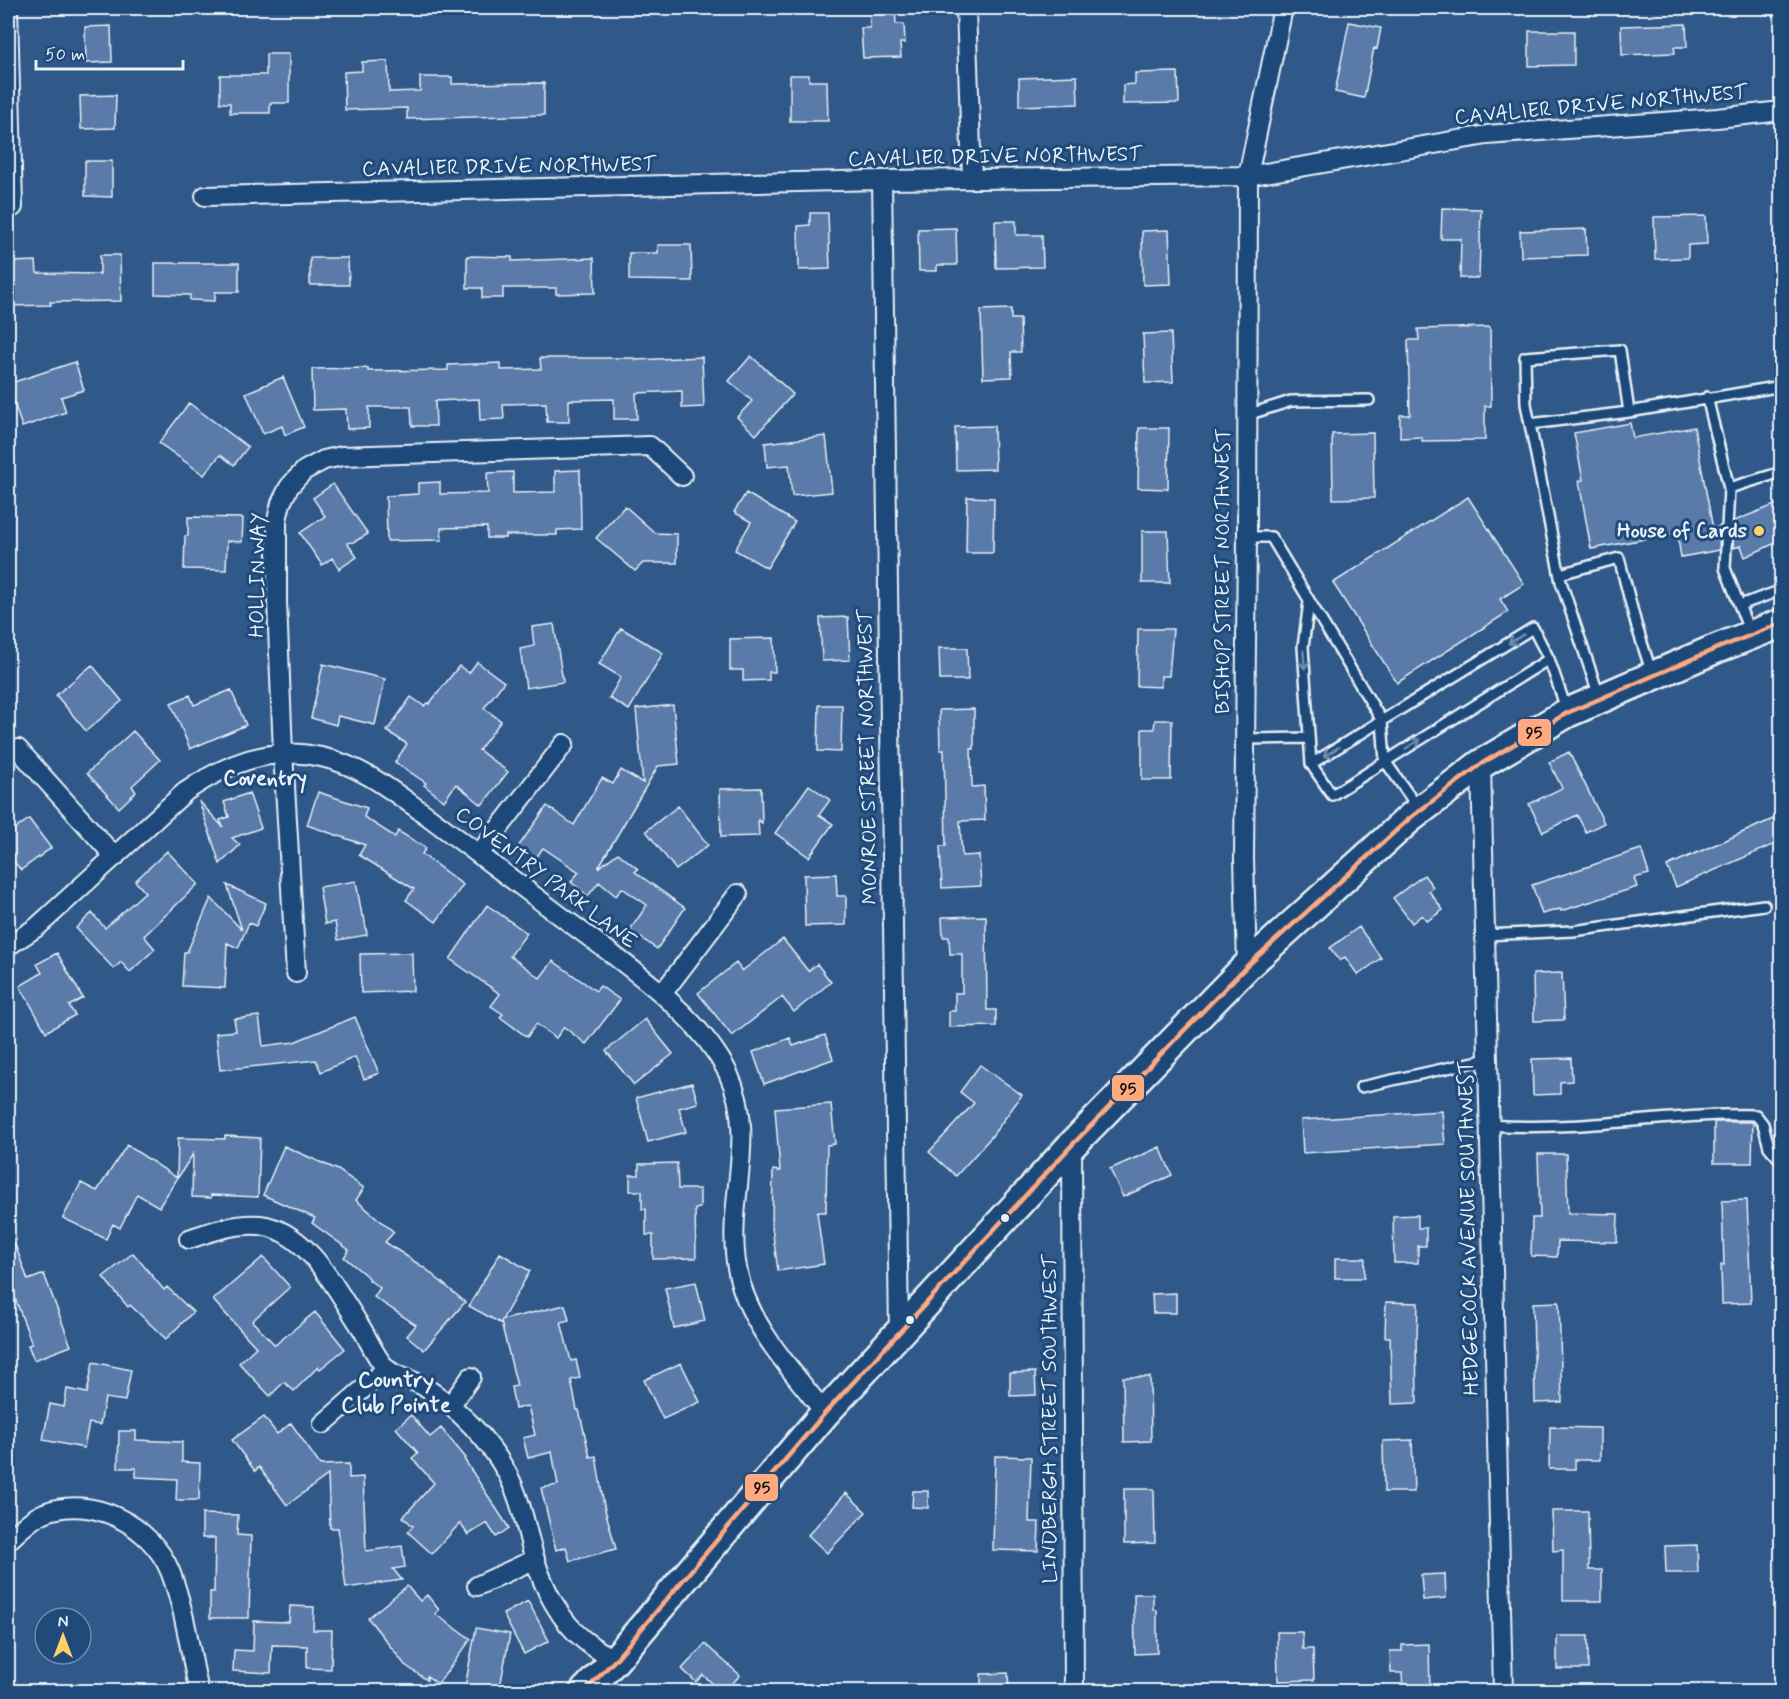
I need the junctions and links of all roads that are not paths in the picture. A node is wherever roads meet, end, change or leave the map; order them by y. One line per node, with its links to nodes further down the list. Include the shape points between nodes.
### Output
1 (8, 8): 9 (street)
2 (966, 8): 6 (street)
3 (1283, 8): 5 (street, BISHOP STREET NORTHWEST)
4 (1782, 111): 5 (street, CAVALIER DRIVE NORTHWEST, via 1488,135)
5 (1248, 176): 6 (street, CAVALIER DRIVE NORTHWEST); 14 (street, BISHOP STREET NORTHWEST)
6 (972, 179): 7 (street, CAVALIER DRIVE NORTHWEST)
7 (882, 180): 8 (street, CAVALIER DRIVE NORTHWEST); 55 (street, MONROE STREET NORTHWEST)
8 (204, 196)
9 (10, 209)
10 (1782, 386): 11 (lane)
11 (1707, 398): 13 (lane); 18 (lane)
12 (1369, 400): 14 (lane, via 1291,401)
13 (1629, 412): 15 (lane); 15 (lane, via 1620,350 1525,357)
14 (1247, 415): 19 (street, BISHOP STREET NORTHWEST)
15 (1530, 424): 20 (lane)
16 (1782, 472): 18 (lane)
17 (682, 476): 35 (street, HOLLIN WAY, via 650,446 342,456 305,470 289,487 277,520)
18 (1729, 488): 23 (lane, via 1725,568)
19 (1247, 537): 22 (lane, via 1271,537); 32 (street, BISHOP STREET NORTHWEST)
20 (1560, 574): 27 (lane, via 1619,558); 28 (lane)
21 (1782, 590): 23 (lane)
22 (1309, 602): 30 (lane); 31 (lane, one-way to 31, via 1303,647)
23 (1740, 605): 25 (lane)
24 (1782, 623): 25 (main road)
25 (1751, 635): 27 (main road)
26 (1549, 659): 29 (lane); 30 (lane, one-way to 30, via 1533,628); 36 (lane, one-way to 26)
27 (1653, 676): 28 (main road)
28 (1600, 699): 29 (main road)
29 (1567, 713): 38 (main road)
30 (1382, 721): 36 (lane); 37 (lane, one-way to 37)
31 (1309, 738): 32 (lane); 37 (lane)
32 (1245, 739): 46 (street, BISHOP STREET NORTHWEST)
33 (564, 744): 40 (street)
34 (18, 749): 41 (street)
35 (283, 753): 40 (street, COVENTRY PARK LANE, via 318,756 370,775); 41 (street, COVENTRY PARK LANE, via 252,758 207,776); 47 (street, HOLLIN WAY)
36 (1385, 761): 37 (lane, via 1332,795); 39 (lane)
37 (1311, 764)
38 (1481, 764): 39 (main road); 44 (street, HEDGECOCK AVENUE SOUTHWEST)
39 (1420, 810): 46 (main road)
40 (479, 854): 48 (street, COVENTRY PARK LANE)
41 (115, 856): 45 (street, COVENTRY PARK LANE, via 37,927)
42 (738, 894): 48 (street)
43 (1764, 905): 44 (lane, via 1574,931)
44 (1485, 935): 49 (street, HEDGECOCK AVENUE SOUTHWEST)
45 (8, 946)
46 (1247, 966): 52 (main road)
47 (296, 973)
48 (662, 994): 59 (street, COVENTRY PARK LANE, via 715,1051 728,1073 742,1125 743,1152 734,1232 744,1294 769,1340)
49 (1488, 1059): 50 (lane); 51 (street, HEDGECOCK AVENUE SOUTHWEST)
50 (1361, 1087)
51 (1489, 1125): 53 (lane, via 1551,1128 1756,1114 1769,1147); 68 (street, HEDGECOCK AVENUE SOUTHWEST)
52 (1072, 1145): 55 (main road); 67 (street, LINDBERGH STREET SOUTHWEST)
53 (1782, 1162)
54 (189, 1239): 56 (street, via 216,1229 260,1225 293,1238 329,1278)
55 (899, 1332): 59 (main road)
56 (387, 1369): 58 (street, via 422,1385); 60 (street)
57 (471, 1377): 58 (street)
58 (450, 1406): 62 (street, via 477,1430 508,1474 522,1507)
59 (825, 1413): 64 (main road)
60 (323, 1424)
61 (8, 1541): 65 (street, via 43,1514 78,1507 121,1518 142,1534 161,1554 175,1586)
62 (535, 1559): 63 (street); 64 (street, via 552,1599 572,1628)
63 (477, 1586)
64 (615, 1660): 66 (main road)
65 (199, 1692)
66 (584, 1692)
67 (1074, 1692)
68 (1503, 1692)

